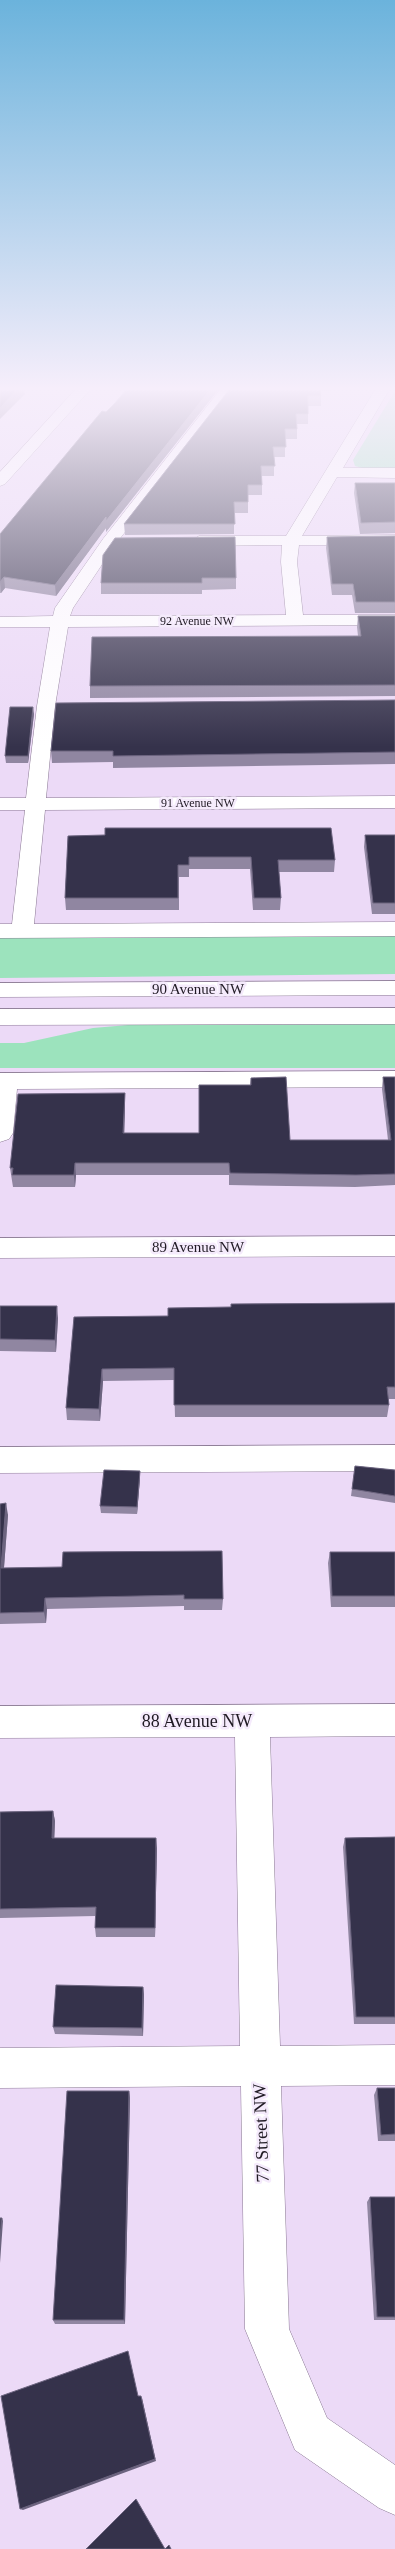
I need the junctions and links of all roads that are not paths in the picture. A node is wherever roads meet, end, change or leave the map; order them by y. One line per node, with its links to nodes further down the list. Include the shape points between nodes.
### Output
1 (134, 509): 6 (street)
2 (311, 509): 5 (street)
3 (395, 540): 5 (street)
4 (186, 541): 5 (street)
5 (291, 541): 8 (street, via 289,562)
6 (108, 542): 7 (street); 10 (street, via 64,608)
7 (128, 542)
8 (295, 620): 9 (street, 92 Avenue NW); 10 (street, 92 Avenue NW)
9 (395, 620)
10 (60, 621): 11 (street, 92 Avenue NW); 12 (street)
11 (0, 622)
12 (46, 706): 13 (street); 16 (street)
13 (66, 706)
14 (395, 802): 16 (street, 91 Avenue NW)
15 (0, 804): 16 (street, 91 Avenue NW)
16 (35, 804): 18 (street)
17 (395, 929): 18 (street)
18 (22, 931): 19 (street)
19 (0, 932)
20 (395, 988): 21 (street, 90 Avenue NW)
21 (0, 990)
22 (395, 1016): 23 (street, 90 Avenue NW)
23 (0, 1017)
24 (395, 1079): 25 (street)
25 (3, 1081): 26 (street)
26 (0, 1133)
27 (395, 1246): 28 (street, 89 Avenue NW)
28 (0, 1248)
29 (395, 1458): 30 (street)
30 (0, 1460)
31 (252, 1720): 32 (street, 88 Avenue NW); 33 (street, 88 Avenue NW); 34 (street, 77 Street NW)
32 (395, 1720)
33 (0, 1722)
34 (259, 2065): 35 (street); 36 (street); 37 (street, 77 Street NW, via 267,2329 311,2434)
35 (395, 2065)
36 (0, 2068)
37 (395, 2492)

